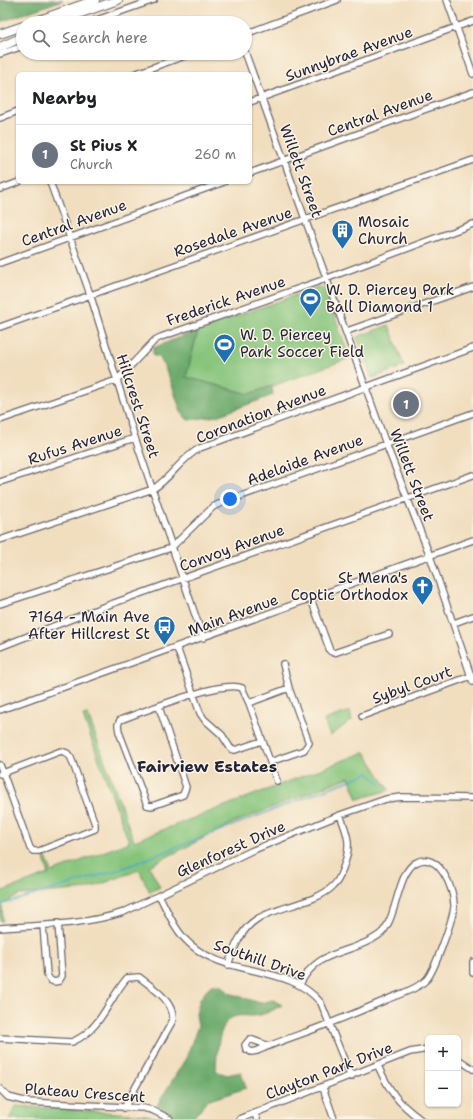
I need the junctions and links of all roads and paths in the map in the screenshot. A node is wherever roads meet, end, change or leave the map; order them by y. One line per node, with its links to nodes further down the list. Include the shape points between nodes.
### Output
1 (95, 0): 6 (highway)
2 (118, 0): 7 (highway)
3 (154, 0): 8 (street)
4 (337, 0): 12 (street)
5 (447, 0): 11 (street)
6 (50, 16)
7 (73, 16)
8 (108, 16)
9 (473, 21): 11 (street, Sunnybrae Avenue)
10 (16, 28): 13 (highway)
11 (456, 28): 23 (street); 25 (street, Sunnybrae Avenue)
12 (252, 31)
13 (0, 34)
14 (16, 36): 16 (highway)
15 (16, 40): 17 (highway)
16 (0, 42)
17 (0, 47)
18 (16, 48): 19 (street)
19 (0, 54)
20 (173, 60): 22 (street)
21 (248, 60): 25 (street, Willett Street)
22 (140, 72)
23 (473, 74)
24 (473, 92): 29 (street, Central Avenue)
25 (262, 98): 26 (street, Sunnybrae Avenue); 29 (street, Willett Street)
26 (252, 101)
27 (16, 112): 28 (street)
28 (0, 118)
29 (285, 160): 31 (street, Central Avenue); 36 (street, Willett Street)
30 (473, 160): 36 (street, Rosedale Avenue)
31 (252, 172)
32 (16, 183): 35 (street)
33 (51, 184): 38 (street, Hillcrest Street)
34 (218, 184): 38 (street, Central Avenue)
35 (0, 189)
36 (306, 219): 40 (street, Willett Street); 42 (street, Rosedale Avenue)
37 (473, 224): 40 (street, Frederick Avenue)
38 (69, 237): 39 (street, Central Avenue); 42 (street, Hillcrest Street)
39 (0, 263)
40 (326, 278): 44 (street, Willett Street); 46 (street, Frederick Avenue, via 154,340)
41 (473, 288): 44 (street)
42 (90, 294): 43 (street, Rosedale Avenue); 46 (street, Hillcrest Street)
43 (0, 328)
44 (347, 332): 47 (street, Willett Street)
45 (473, 348): 47 (street, Coronation Avenue)
46 (117, 380): 49 (street, Frederick Avenue); 50 (street, Hillcrest Street)
47 (367, 387): 51 (street, Willett Street); 54 (street, Coronation Avenue, via 200,448 186,457)
48 (473, 413): 51 (street, Adelaide Avenue)
49 (0, 420)
50 (135, 438): 53 (street, Rufus Avenue); 54 (street, Hillcrest Street)
51 (386, 444): 55 (street, Willett Street); 58 (street, Adelaide Avenue, via 219,504)
52 (473, 474): 55 (street, Convoy Avenue)
53 (0, 482)
54 (152, 489): 56 (street, Coronation Avenue); 58 (street, Hillcrest Street)
55 (406, 499): 59 (street, Willett Street); 60 (street, Convoy Avenue)
56 (0, 540)
57 (473, 540): 59 (street, Main Avenue)
58 (171, 548): 60 (street, Hillcrest Street); 62 (street, Adelaide Avenue)
59 (430, 556): 61 (street, Main Avenue); 64 (street, Willett Street)
60 (182, 579): 66 (street, Hillcrest Street); 67 (street, Convoy Avenue)
61 (311, 599): 65 (street, via 330,651 334,653); 66 (street, Main Avenue)
62 (0, 604)
63 (473, 616): 64 (street)
64 (454, 623): 70 (street, Willett Street)
65 (389, 634)
66 (203, 638): 68 (street, Main Avenue)
67 (0, 646)
68 (177, 648): 72 (street); 75 (street, Main Avenue)
69 (283, 664): 71 (street)
70 (472, 679): 76 (street, Sybyl Court)
71 (289, 688): 73 (street); 78 (street, via 309,743 304,750)
72 (194, 694): 73 (street, via 240,687); 74 (street); 77 (street, via 204,720 222,735 231,749)
73 (249, 703): 77 (street)
74 (159, 707): 74 (street, via 120,720 118,726 147,806 183,795 186,787)
75 (0, 710)
76 (362, 716)
77 (262, 741): 78 (street)
78 (270, 762): 81 (street)
79 (0, 765): 80 (street)
80 (1, 774): 80 (street, via 33,851 39,851 95,829 71,758 67,753 61,751)
81 (277, 781)
82 (473, 798): 83 (street, Glenforest Drive, via 386,799)
83 (340, 815): 84 (street, Glenforest Drive, via 250,851); 89 (street, via 349,835 349,846 346,862 333,887 323,894 257,919 244,931)
84 (159, 895): 85 (street, Glenforest Drive, via 109,917); 89 (street, Southill Drive, via 171,919 189,944)
85 (58, 923): 86 (street, Glenforest Drive); 86 (street, via 62,976 59,981 54,982 47,975)
86 (43, 925): 87 (street, Glenforest Drive)
87 (0, 928)
88 (473, 962): 90 (street)
89 (228, 965): 91 (street, Southill Drive)
90 (473, 973)
91 (300, 984): 92 (street, Southill Drive, via 309,989 321,1003); 92 (street, via 314,964 372,941 382,933 406,875 415,863 430,862 442,870 453,895 454,909 435,964 427,979 414,988)
92 (330, 1024): 94 (street); 99 (street, Southill Drive)
93 (0, 1038): 102 (street, via 72,1042 82,1038 99,1021 127,978 139,977 168,1002 173,1013 172,1020)
94 (269, 1046)
95 (425, 1050): 97 (street, Clayton Park Drive, via 410,1052)
96 (461, 1061): 98 (street)
97 (378, 1066): 99 (street, Clayton Park Drive); 108 (street, via 390,1091)
98 (473, 1069)
99 (351, 1077): 101 (street, Clayton Park Drive)
100 (0, 1088): 102 (street, Plateau Crescent, via 8,1097 18,1100)
101 (323, 1088): 103 (street, Clayton Park Drive); 107 (street)
102 (124, 1108): 104 (street, Plateau Crescent, via 152,1110)
103 (254, 1113): 105 (street, Clayton Park Drive); 106 (street)
104 (170, 1119)
105 (240, 1119)
106 (257, 1119)
107 (334, 1119)
108 (420, 1119)

